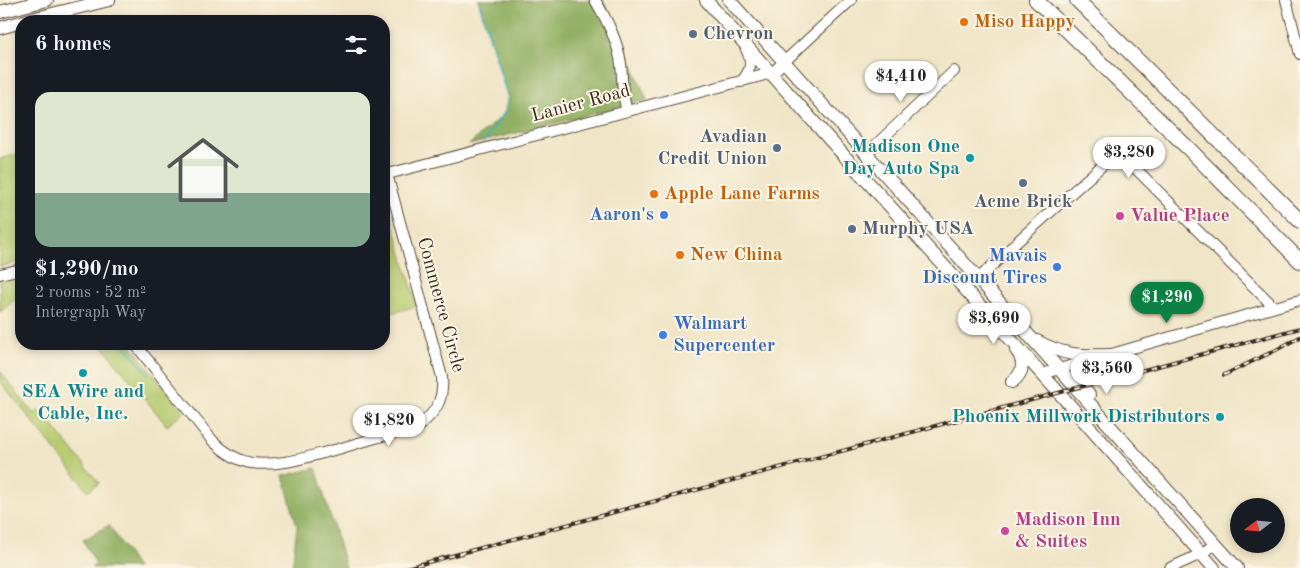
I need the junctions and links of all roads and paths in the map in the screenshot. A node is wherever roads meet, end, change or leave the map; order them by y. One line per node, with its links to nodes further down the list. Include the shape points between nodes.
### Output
1 (47, 0): 10 (main road)
2 (109, 0): 11 (main road)
3 (594, 0): 20 (street, via 610,27 620,55)
4 (706, 0): 14 (main road)
5 (728, 0): 16 (main road)
6 (851, 0): 16 (street, Lanier Road)
7 (1036, 0): 28 (highway)
8 (1077, 0): 27 (highway)
9 (1286, 0): 15 (street)
10 (0, 12)
11 (50, 15)
12 (15, 24): 13 (main road)
13 (0, 28)
14 (743, 41): 18 (main road); 19 (street, via 751,63)
15 (1300, 54)
16 (783, 62): 18 (street, Lanier Road); 22 (main road)
17 (954, 71): 22 (street)
18 (772, 73): 19 (street, Lanier Road); 21 (main road)
19 (741, 82): 20 (street, Lanier Road)
20 (627, 110): 24 (street, Lanier Road)
21 (829, 139): 22 (main road, via 853,153); 23 (main road)
22 (866, 154): 25 (main road)
23 (852, 163): 25 (main road, via 870,168); 34 (main road)
24 (390, 173)
25 (894, 186): 31 (main road)
26 (390, 188): 36 (street, Commerce Circle, via 442,377 443,388 437,407 419,426 292,461 250,463 222,450 212,440)
27 (1300, 221)
28 (1300, 261)
29 (15, 270): 30 (street)
30 (0, 274)
31 (978, 279): 33 (street, via 1075,189 1119,154); 35 (main road)
32 (1300, 300): 33 (street)
33 (1274, 307): 37 (street)
34 (985, 311): 39 (main road); 40 (main road, via 1022,360 1020,374)
35 (1029, 336): 37 (main road, via 1067,354); 38 (main road)
36 (141, 350)
37 (1103, 356): 38 (street); 41 (main road, via 1087,368 1082,381)
38 (1059, 370): 39 (street); 41 (main road)
39 (1042, 374): 43 (main road)
40 (1012, 382)
41 (1114, 432): 42 (main road)
42 (1215, 544): 43 (street); 46 (main road)
43 (1200, 554): 44 (street); 45 (main road)
44 (1170, 568)
45 (1214, 568)
46 (1237, 568)

